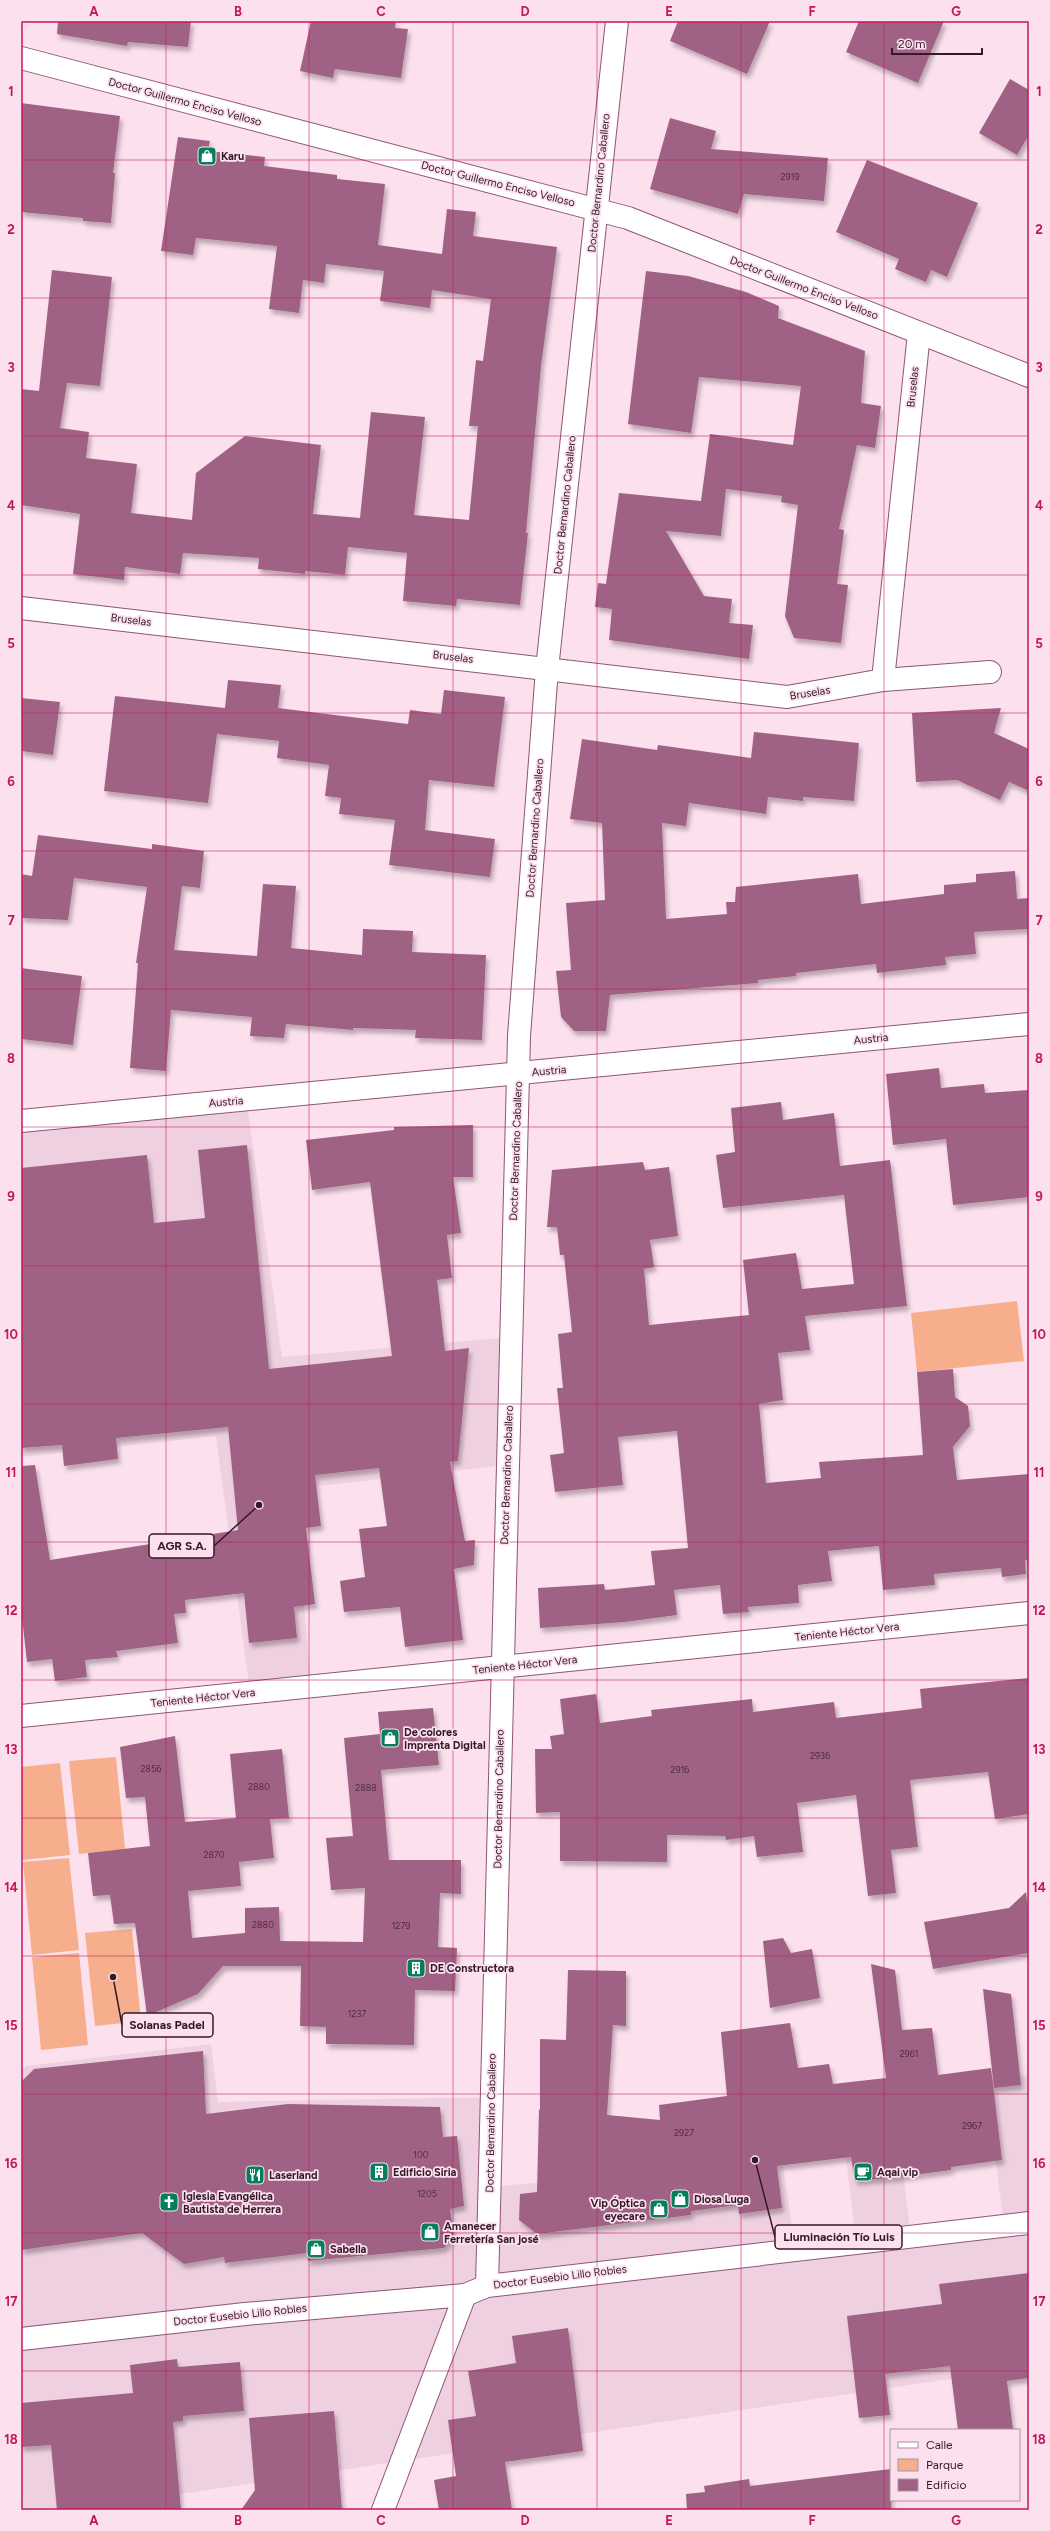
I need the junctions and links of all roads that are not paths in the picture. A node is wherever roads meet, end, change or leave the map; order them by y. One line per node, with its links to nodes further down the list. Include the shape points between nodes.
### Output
1 (617, 21): 3 (street, Doctor Bernardino Caballero)
2 (21, 58): 3 (street, Doctor Guillermo Enciso Velloso)
3 (596, 209): 4 (street, Doctor Guillermo Enciso Velloso, via 628,218); 7 (street, Doctor Bernardino Caballero)
4 (918, 333): 5 (street, Doctor Guillermo Enciso Velloso); 9 (street, Bruselas)
5 (1029, 376)
6 (21, 608): 7 (street, Bruselas)
7 (547, 669): 9 (street, Bruselas, via 786,697); 11 (street, Doctor Bernardino Caballero)
8 (990, 672): 9 (street, Bruselas)
9 (883, 680)
10 (1029, 1024): 11 (street, Austria)
11 (518, 1074): 12 (street, Austria); 14 (street, Doctor Bernardino Caballero)
12 (21, 1121)
13 (1029, 1613): 14 (street, Teniente Héctor Vera)
14 (502, 1667): 15 (street, Teniente Héctor Vera); 17 (street, Doctor Bernardino Caballero)
15 (21, 1716)
16 (1029, 2223): 17 (street, Doctor Eusebio Lillo Robles)
17 (487, 2286): 18 (street, Doctor Eusebio Lillo Robles)
18 (465, 2295): 19 (street, Doctor Eusebio Lillo Robles, via 244,2314); 20 (street)
19 (21, 2339)
20 (382, 2510)

